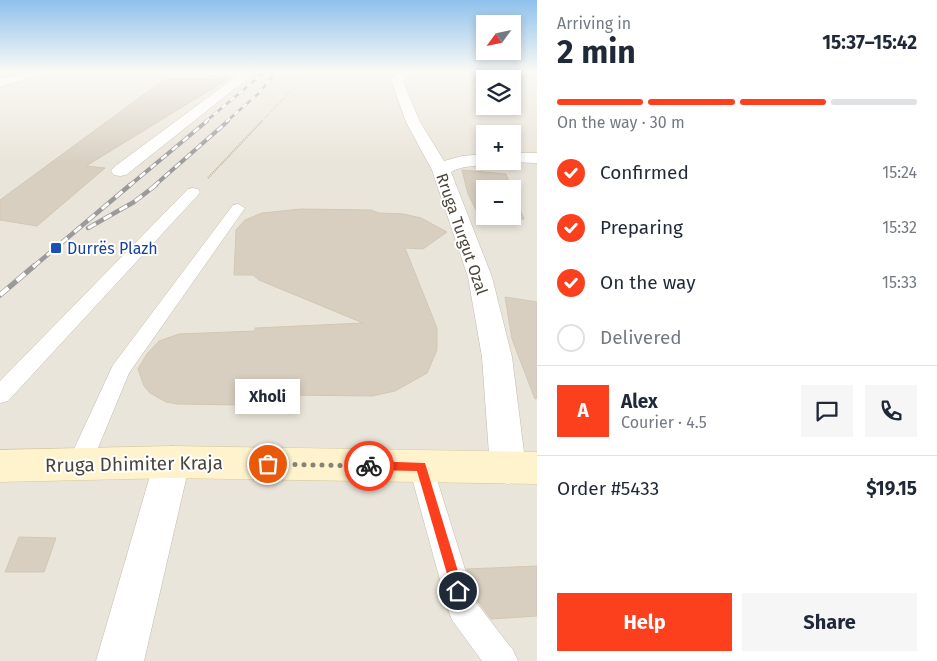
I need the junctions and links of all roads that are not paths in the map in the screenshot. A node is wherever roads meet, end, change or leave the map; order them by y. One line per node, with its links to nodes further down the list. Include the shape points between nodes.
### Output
1 (210, 102): 7 (street)
2 (404, 102): 6 (street, Rruga Turgut Ozal)
3 (521, 158): 4 (street)
4 (537, 158)
5 (476, 159): 6 (street, via 450,163)
6 (441, 170): 15 (street, Rruga Turgut Ozal, via 482,286)
7 (120, 171)
8 (194, 192): 10 (lane)
9 (238, 208): 12 (lane, via 120,370)
10 (0, 394)
11 (172, 462): 12 (street, Rruga Dhimiter Kraja); 14 (street, Rruga Dhimiter Kraja); 16 (street)
12 (79, 464): 13 (street, Rruga Dhimiter Kraja)
13 (0, 466)
14 (421, 467): 15 (street, Rruga Dhimiter Kraja); 17 (lane, via 463,609)
15 (522, 468)
16 (120, 661)
17 (502, 661)

